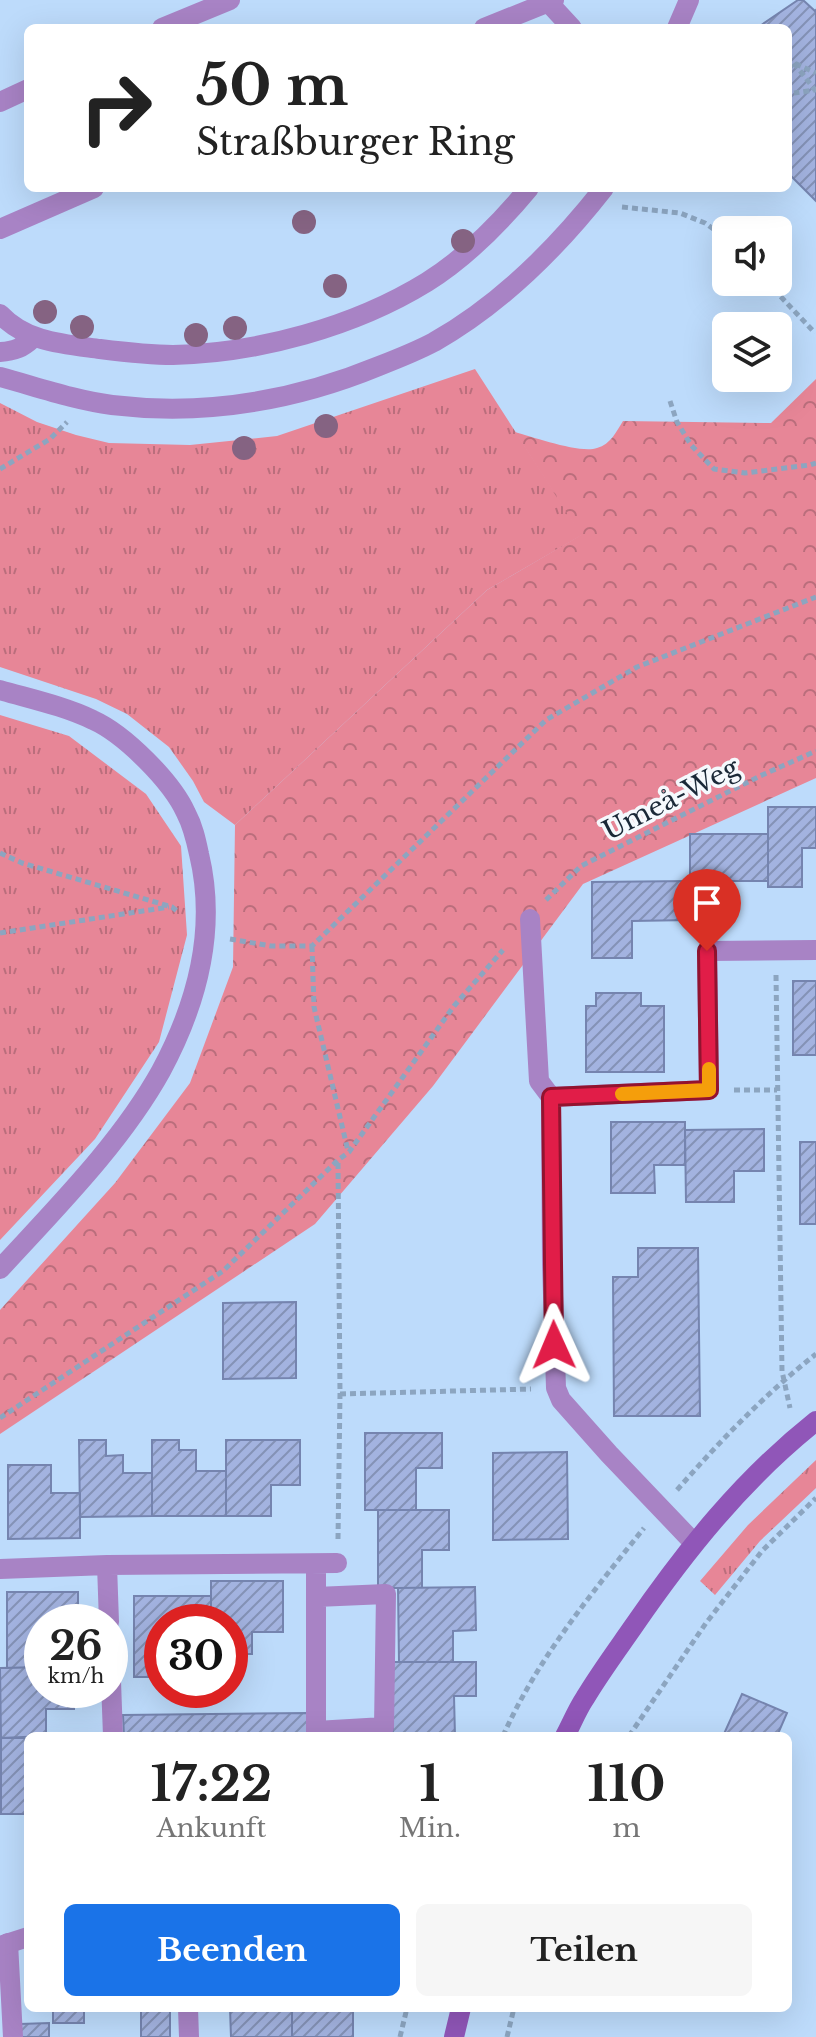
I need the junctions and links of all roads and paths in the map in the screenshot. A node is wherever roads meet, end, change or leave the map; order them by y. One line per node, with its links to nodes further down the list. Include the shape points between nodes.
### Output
1 (230, 0): 4 (street)
2 (689, 0): 7 (street)
3 (551, 1): 5 (street); 6 (street)
4 (172, 24)
5 (494, 24)
6 (569, 24)
7 (679, 24)
8 (794, 63): 9 (path); 11 (path, via 815,90)
9 (816, 73)
10 (24, 91): 12 (street)
11 (794, 93)
12 (0, 102)
13 (85, 192): 17 (street)
14 (526, 192): 21 (street, via 500,224 428,281 316,331 231,350 170,355)
15 (598, 196): 16 (path, via 680,213); 24 (street, via 542,259 490,304 434,342 360,374 274,400 232,405 178,409)
16 (712, 228)
17 (0, 229)
18 (780, 296): 20 (path)
19 (0, 314): 21 (street)
20 (815, 333)
21 (33, 338): 22 (street, via 23,347)
22 (0, 352)
23 (0, 377): 24 (street)
24 (86, 400): 27 (path, via 50,439)
25 (670, 401): 26 (path, via 691,445 714,469 745,473)
26 (816, 463)
27 (0, 469)
28 (816, 597): 36 (path, via 637,667 546,720)
29 (0, 690): 35 (street, via 94,720 158,772 187,814 196,838 206,900)
30 (816, 751): 33 (path, Umeå-Weg, via 581,866)
31 (0, 853): 32 (path)
32 (172, 907): 34 (path); 35 (path)
33 (530, 919): 41 (street, via 539,1081); 42 (path, Umeå-Weg, via 454,1006)
34 (0, 933)
35 (205, 935): 36 (path, via 271,946); 44 (street, via 194,997 161,1071 84,1178)
36 (312, 946): 42 (path, via 314,1007)
37 (775, 950): 38 (street); 39 (street, via 707,951); 40 (path)
38 (816, 950)
39 (709, 1090): 40 (path); 41 (street)
40 (777, 1090): 49 (path, via 782,1371)
41 (551, 1097): 45 (street)
42 (349, 1152): 43 (path, Umeå-Weg)
43 (338, 1160): 46 (path); 47 (path, Umeå-Weg, via 223,1271)
44 (0, 1269)
45 (556, 1388): 46 (path); 51 (street, via 609,1454)
46 (340, 1394): 52 (path)
47 (0, 1418)
48 (816, 1421): 49 (street)
49 (796, 1437): 51 (street, via 739,1490)
50 (816, 1498): 62 (path, via 762,1551)
51 (694, 1543): 61 (street, via 584,1699)
52 (327, 1564): 53 (street); 55 (street)
53 (107, 1565): 54 (street); 56 (street)
54 (0, 1569)
55 (316, 1597): 59 (street); 60 (street, via 386,1594 384,1727)
56 (108, 1604)
57 (112, 1708): 58 (street)
58 (113, 1732)
59 (316, 1732)
60 (327, 1732)
61 (567, 1732)
62 (632, 1732)
63 (12, 1942): 68 (street)
64 (188, 2012): 69 (street)
65 (406, 2012): 70 (path)
66 (460, 2012): 71 (street)
67 (513, 2012): 72 (path)
68 (13, 2037)
69 (189, 2037)
70 (400, 2037)
71 (454, 2037)
72 (507, 2037)

